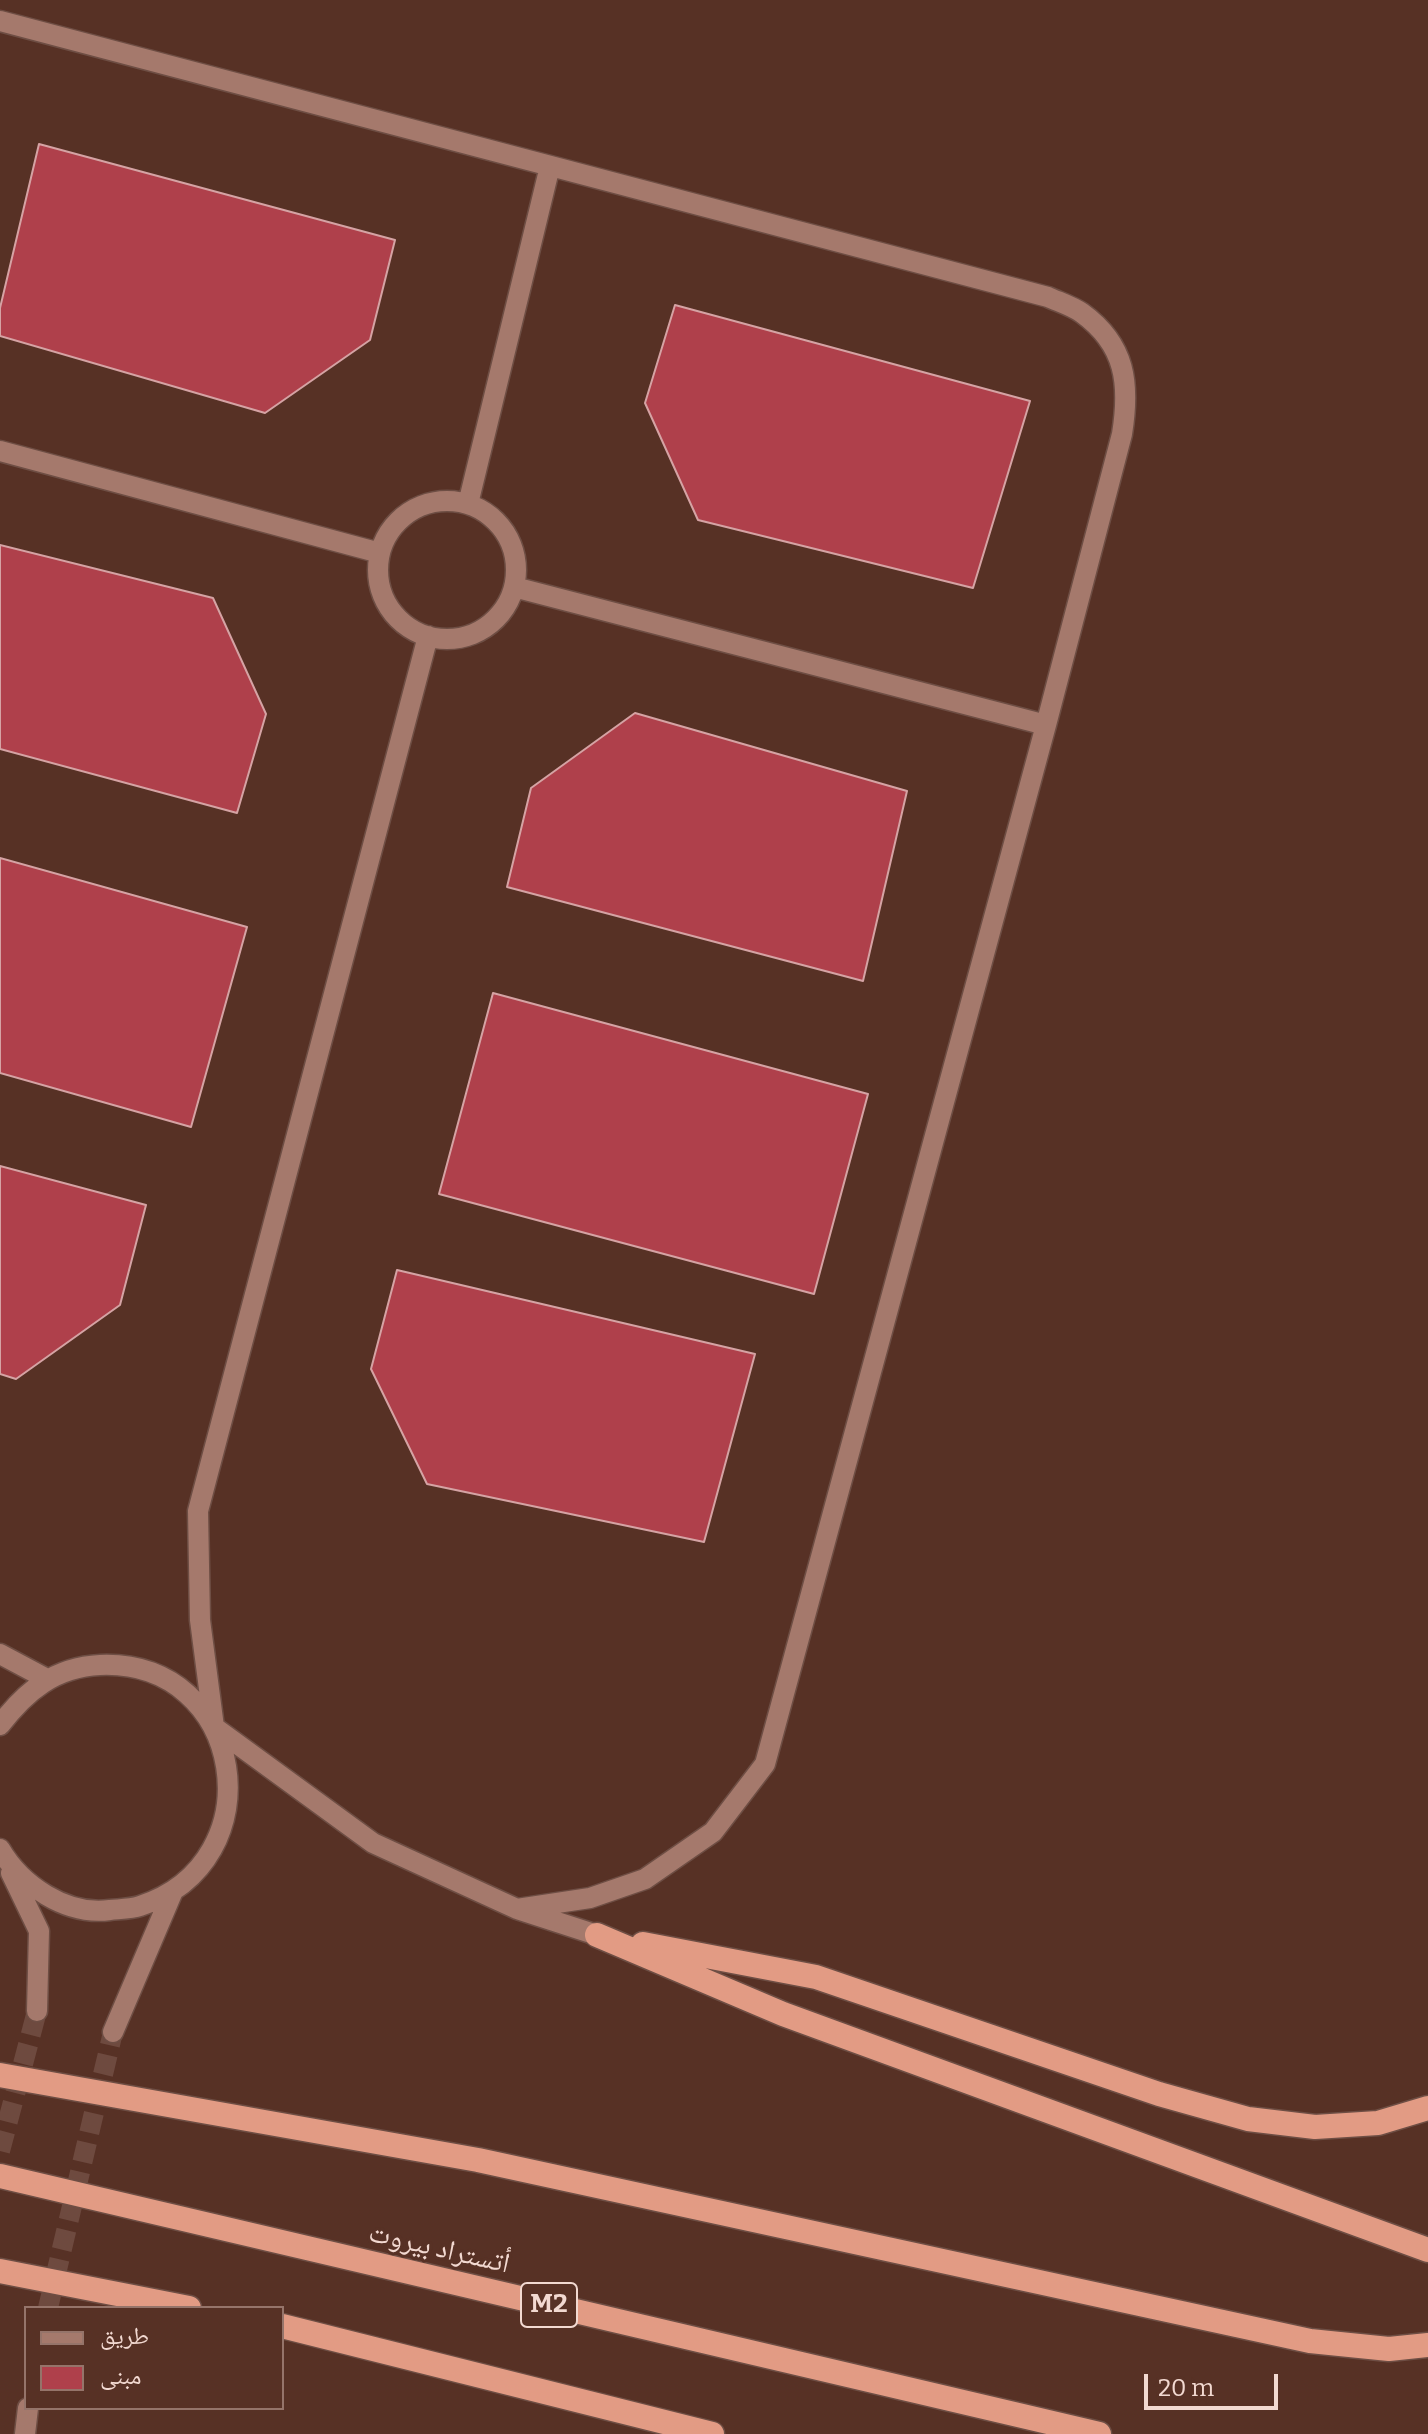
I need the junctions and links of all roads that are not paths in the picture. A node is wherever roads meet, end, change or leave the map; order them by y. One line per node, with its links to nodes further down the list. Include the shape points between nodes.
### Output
1 (0, 21): 2 (street)
2 (550, 166): 4 (street); 8 (street, via 1048,297 1080,311 1106,335 1122,365 1127,399 1122,434)
3 (0, 451): 5 (street)
4 (468, 504): 5 (street, via 424,505 404,516); 6 (street, via 488,513 503,529 514,549)
5 (380, 553): 7 (street, via 384,599 398,618)
6 (514, 587): 7 (street, via 501,614 484,629 462,638); 8 (street)
7 (428, 636): 12 (street, via 198,1511 200,1620)
8 (1046, 725): 15 (street, via 765,1764 713,1832 645,1879 590,1898)
9 (0, 1654): 10 (street)
10 (47, 1679): 11 (street, via 18,1701); 12 (street, via 83,1666 122,1664 159,1675 191,1697)
11 (0, 1725)
12 (214, 1727): 14 (street, via 227,1762 229,1799 220,1835 200,1866); 15 (street, via 373,1843)
13 (0, 1850): 14 (street, via 35,1889 68,1905 104,1911 140,1906); 17 (street, via 39,1931)
14 (173, 1891): 18 (street)
15 (517, 1909): 16 (street)
16 (597, 1935): 20 (highway, via 816,1977 1159,2094 1248,2119 1315,2127 1378,2123); 22 (highway, via 783,2014)
17 (37, 2011)
18 (113, 2032)
19 (0, 2075): 26 (highway, via 478,2160 1310,2341 1389,2349)
20 (1428, 2108)
21 (0, 2176): 30 (highway, أتستراد بيروت / M2)
22 (1428, 2250)
23 (0, 2271): 24 (highway)
24 (179, 2306)
25 (284, 2327): 29 (highway)
26 (1428, 2345)
27 (28, 2410): 28 (street)
28 (25, 2434)
29 (712, 2434)
30 (1099, 2434)

